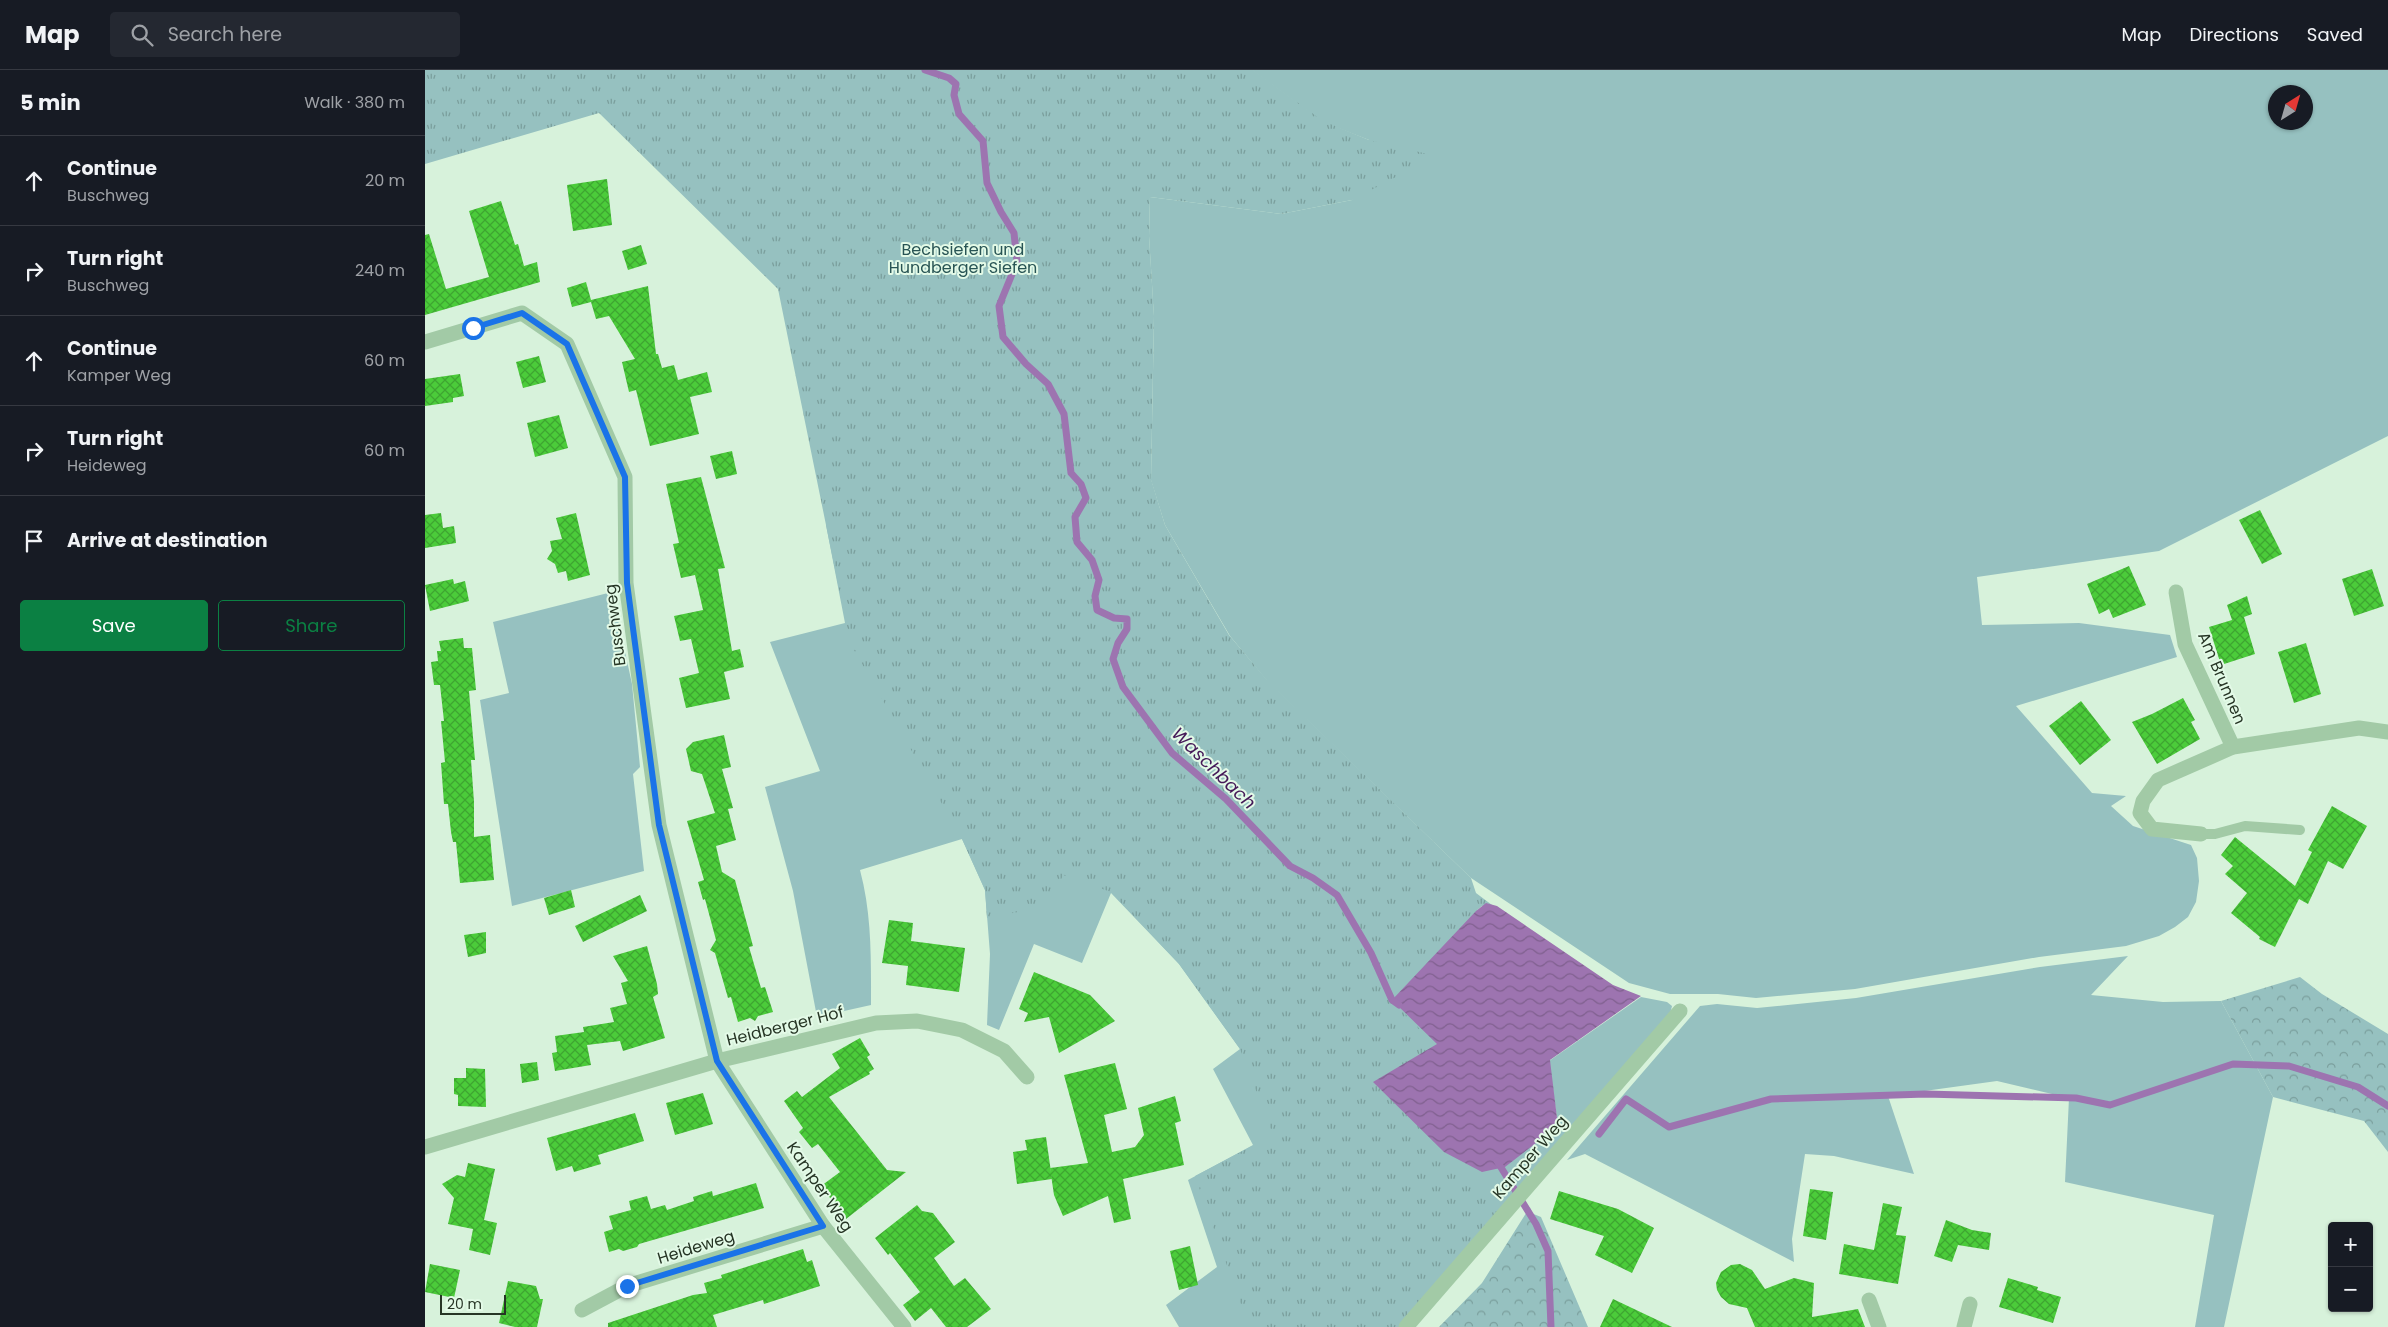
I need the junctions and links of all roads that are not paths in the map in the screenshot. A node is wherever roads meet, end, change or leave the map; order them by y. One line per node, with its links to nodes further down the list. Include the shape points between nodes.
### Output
1 (425, 342): 8 (street, Buschweg, via 522,313 567,344 625,477 627,583 659,825)
2 (2177, 592): 4 (street, Am Brunnen, via 2185,644)
3 (2388, 732): 4 (street, via 2359,728)
4 (2233, 747): 6 (street, via 2158,780 2143,801 2140,813 2152,829)
5 (2300, 830): 6 (lane, via 2245,826 2215,834)
6 (2201, 834)
7 (1680, 1010): 16 (street, Kamper Weg)
8 (717, 1061): 9 (street, Heidberger Hof, via 876,1023 917,1021 962,1030 987,1042 1004,1051); 10 (street, Heidberger Hof); 11 (street, Kamper Weg)
9 (1027, 1077)
10 (425, 1147)
11 (823, 1226): 14 (street, Heideweg, via 627,1286); 15 (street, Kamper Weg)
12 (1869, 1300): 17 (street)
13 (1970, 1304): 18 (street)
14 (582, 1310)
15 (903, 1327)
16 (1406, 1327)
17 (1879, 1327)
18 (1964, 1327)

